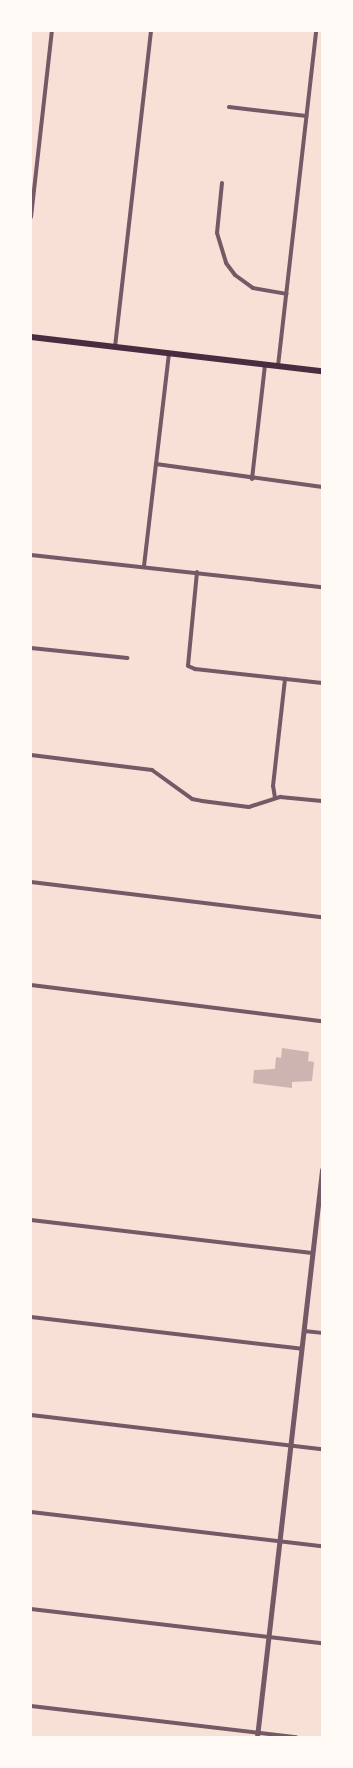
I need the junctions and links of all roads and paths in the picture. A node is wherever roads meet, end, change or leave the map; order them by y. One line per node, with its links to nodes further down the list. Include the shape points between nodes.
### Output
1 (52, 31): 7 (street)
2 (151, 31): 10 (street)
3 (316, 31): 5 (street)
4 (229, 107): 5 (street)
5 (306, 116): 8 (street)
6 (222, 183): 8 (street, via 217,233 226,263 235,275 254,288)
7 (31, 217)
8 (286, 294): 13 (street)
9 (31, 337): 10 (highway)
10 (115, 347): 11 (highway)
11 (169, 353): 12 (highway); 15 (street)
12 (265, 364): 13 (highway); 16 (street)
13 (278, 366): 14 (highway)
14 (322, 371)
15 (156, 464): 16 (street); 19 (street)
16 (252, 479): 17 (street)
17 (322, 487)
18 (31, 555): 19 (street)
19 (144, 566): 20 (street)
20 (197, 572): 21 (street); 24 (street, via 188,666 195,669)
21 (322, 587)
22 (31, 648): 23 (street)
23 (127, 658)
24 (285, 679): 25 (street); 27 (street, via 273,786)
25 (322, 683)
26 (31, 755): 27 (street, via 152,770 192,798 202,802 250,807)
27 (275, 798): 28 (street)
28 (322, 801)
29 (31, 882): 30 (street)
30 (322, 917)
31 (31, 985): 32 (street)
32 (322, 1021)
33 (322, 1170): 35 (street)
34 (31, 1220): 35 (street)
35 (312, 1253): 37 (street)
36 (31, 1318): 39 (street)
37 (304, 1331): 38 (street); 39 (street)
38 (322, 1333)
39 (302, 1349): 41 (street)
40 (31, 1415): 41 (street)
41 (291, 1445): 42 (street); 44 (street)
42 (322, 1449)
43 (31, 1512): 44 (street)
44 (280, 1541): 45 (street); 47 (street)
45 (322, 1546)
46 (31, 1608): 47 (street)
47 (269, 1637): 48 (street); 50 (street)
48 (322, 1643)
49 (31, 1706): 50 (street)
50 (258, 1735): 51 (street)
51 (296, 1737)

